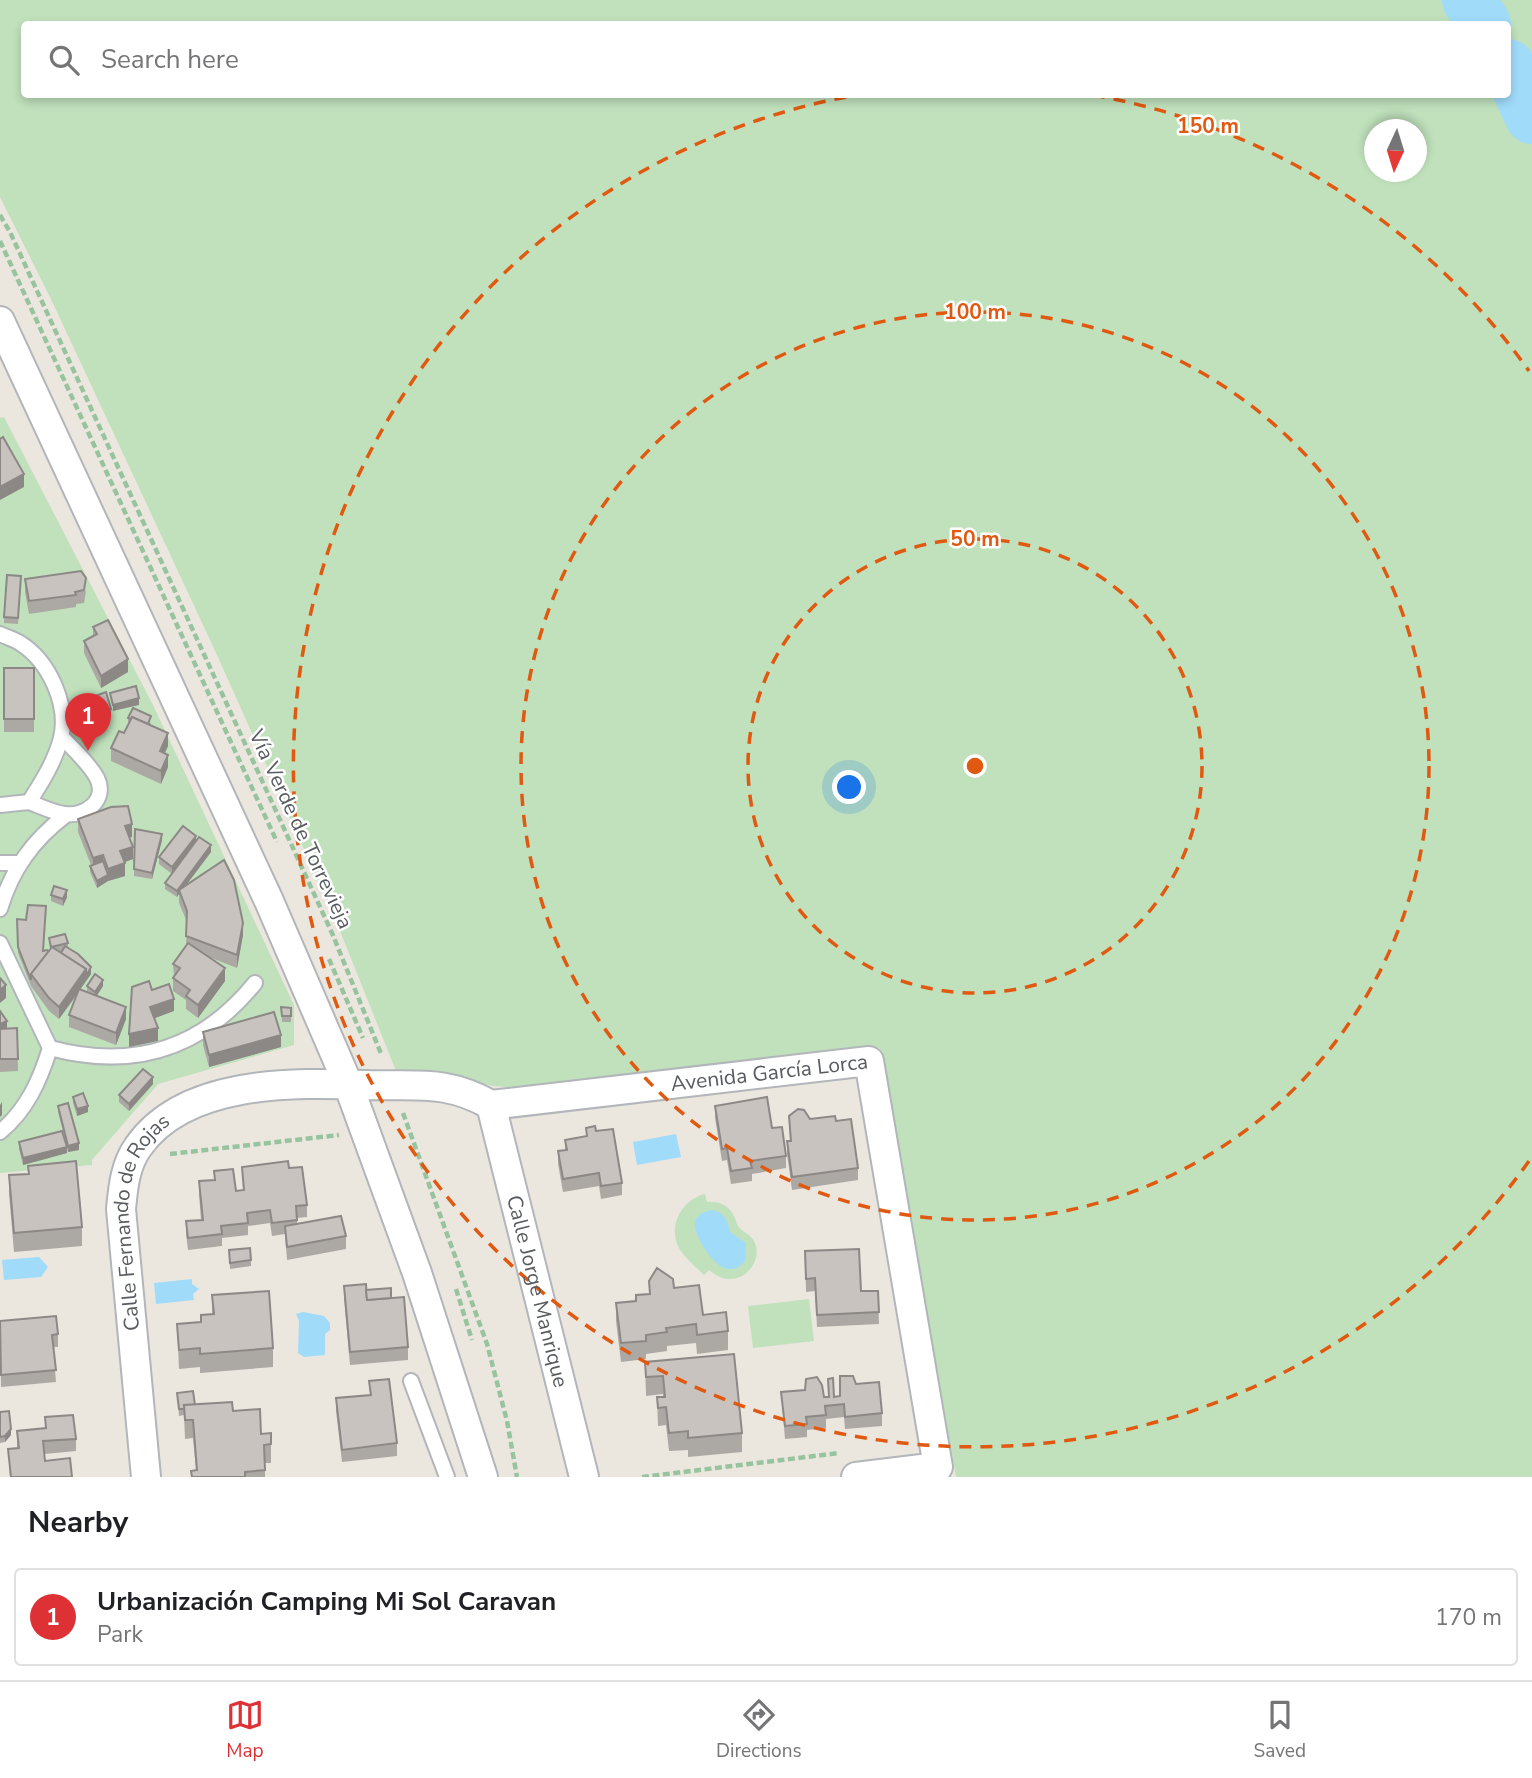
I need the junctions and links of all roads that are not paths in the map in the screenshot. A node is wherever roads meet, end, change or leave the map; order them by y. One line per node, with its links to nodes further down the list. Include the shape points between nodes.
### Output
1 (1, 324): 13 (street, via 257,875)
2 (0, 634): 3 (lane, via 20,643 46,671 64,714)
3 (62, 737): 4 (lane); 6 (lane, via 92,771 100,789 94,806)
4 (29, 802): 5 (lane); 6 (lane)
5 (0, 805)
6 (66, 815): 8 (lane)
7 (0, 863): 8 (lane)
8 (19, 863): 9 (lane)
9 (0, 909)
10 (0, 943): 12 (lane)
11 (255, 983): 12 (lane, via 214,1024 163,1049 94,1057)
12 (50, 1048): 15 (lane, via 33,1092)
13 (348, 1084): 14 (street, via 435,1085 472,1094); 19 (street, Calle Fernando de Rojas, via 295,1083 232,1092 170,1116 136,1149 123,1188 122,1219); 21 (street)
14 (491, 1105): 18 (street, Avenida García Lorca, via 869,1061); 22 (street, Calle Jorge Manrique)
15 (0, 1132)
16 (411, 1381): 20 (lane)
17 (851, 1465): 18 (street, Avenida García Lorca)
18 (939, 1472)
19 (146, 1477)
20 (447, 1477)
21 (483, 1477)
22 (584, 1477)

